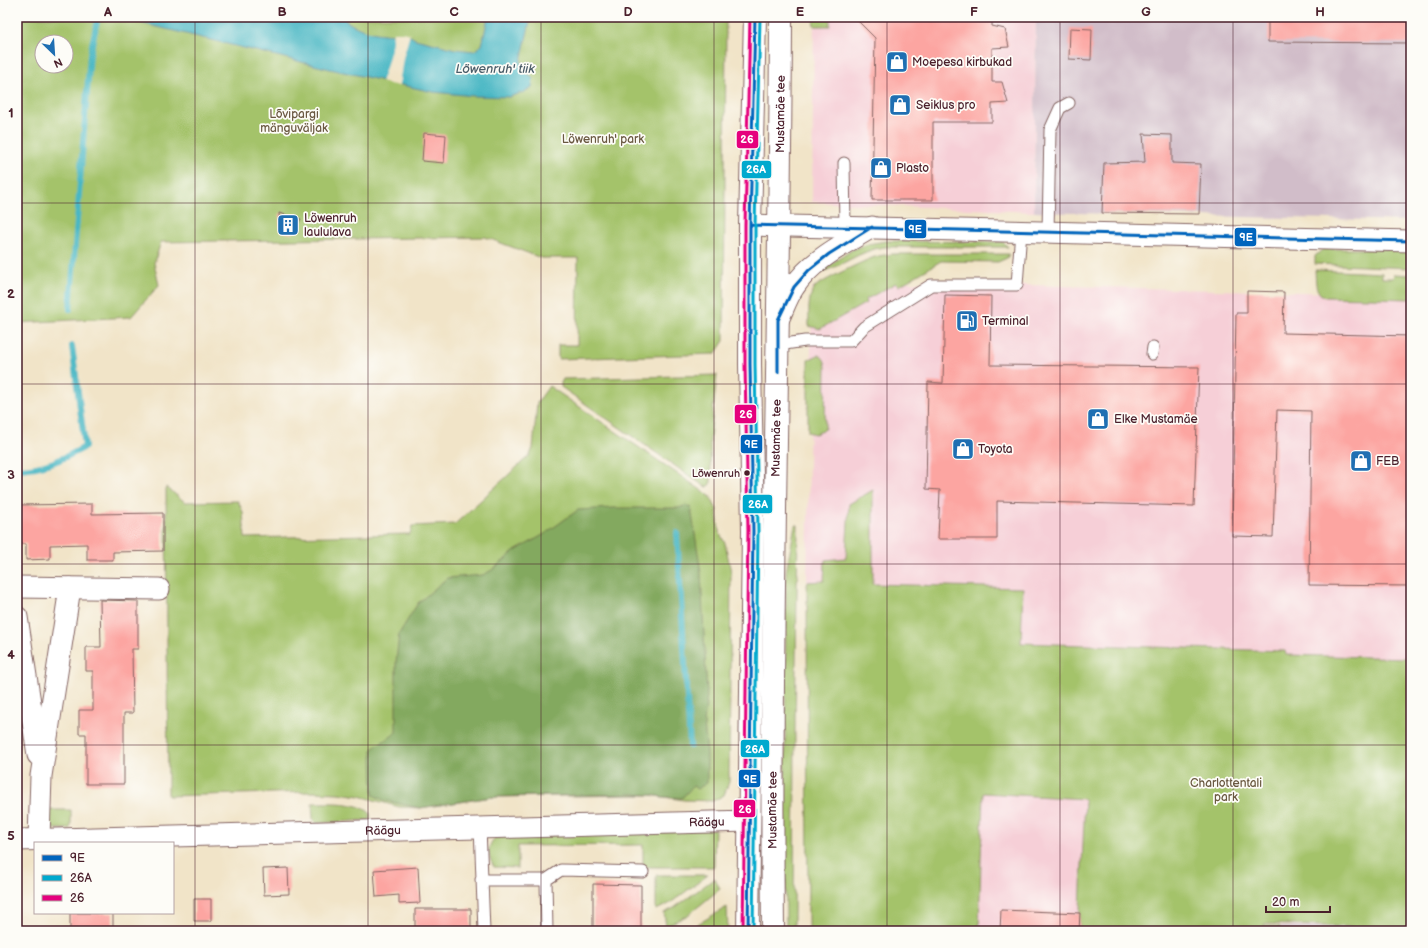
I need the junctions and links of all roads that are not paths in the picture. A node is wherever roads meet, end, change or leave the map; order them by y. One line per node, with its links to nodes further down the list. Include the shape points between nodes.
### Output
1 (755, 17): 5 (main road, Mustamäe tee)
2 (781, 17): 6 (main road, Mustamäe tee)
3 (1069, 102): 10 (lane, via 1060,108 1050,130)
4 (844, 163): 7 (lane)
5 (750, 225): 6 (street); 19 (main road, Mustamäe tee, via 753,531)
6 (780, 225): 7 (street); 12 (main road, Mustamäe tee)
7 (845, 226): 8 (street)
8 (872, 227): 9 (street); 12 (street, via 809,270 794,286)
9 (1021, 230): 10 (street); 13 (lane, via 1017,285 931,285 864,327 851,341 805,341)
10 (1048, 232): 11 (street)
11 (1411, 241)
12 (778, 320): 13 (main road, Mustamäe tee)
13 (778, 345): 29 (main road, Mustamäe tee, via 772,804)
14 (17, 587): 15 (street)
15 (70, 588): 16 (street); 18 (street)
16 (159, 589)
17 (17, 616): 18 (street)
18 (40, 776): 21 (street)
19 (749, 821): 20 (street, Räägu); 28 (main road, Mustamäe tee)
20 (480, 827): 21 (street, Räägu); 24 (lane)
21 (39, 839): 22 (street, Räägu)
22 (17, 840)
23 (643, 872): 25 (lane, via 561,870)
24 (481, 880): 25 (lane); 26 (lane)
25 (546, 880): 27 (lane)
26 (484, 931)
27 (547, 931)
28 (748, 931)
29 (773, 931)

